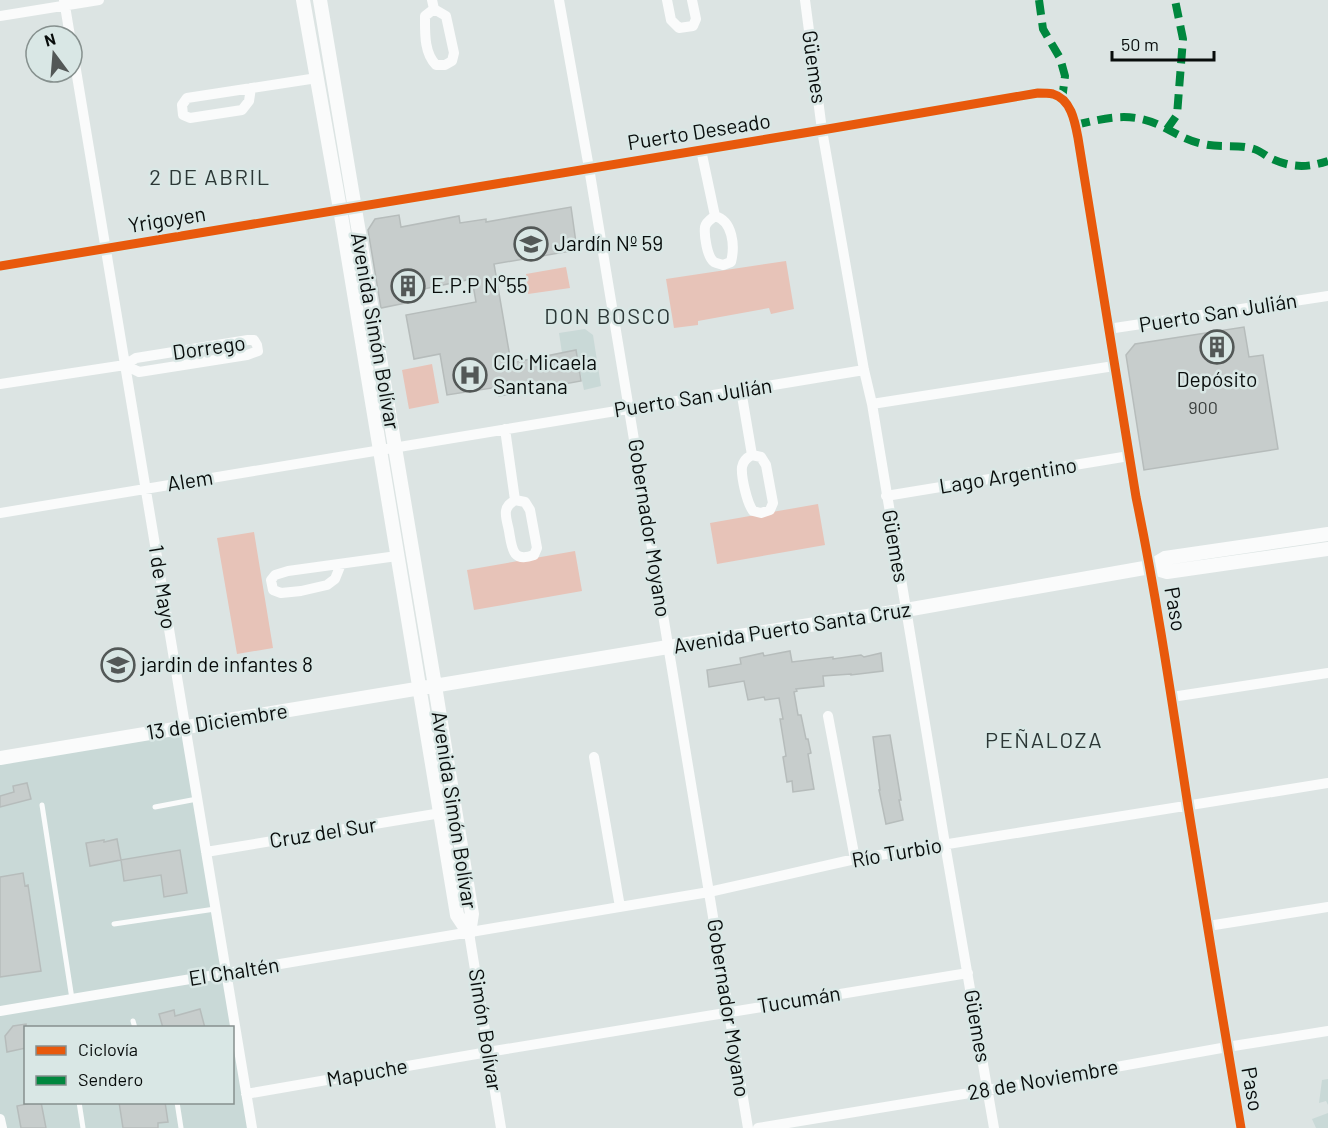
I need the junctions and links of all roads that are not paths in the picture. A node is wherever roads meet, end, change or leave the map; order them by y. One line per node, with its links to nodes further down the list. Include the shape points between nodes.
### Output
1 (99, 0): 8 (street)
2 (303, 0): 12 (street, Avenida Simón Bolívar)
3 (320, 0): 19 (street, Avenida Simón Bolívar)
4 (559, 0): 18 (street, Gobernador Moyano)
5 (667, 0): 6 (street, via 671,20 679,28 693,26 696,19)
6 (692, 0)
7 (805, 0): 16 (street, Güemes)
8 (65, 3): 10 (street); 11 (street)
9 (433, 4): 9 (street, via 425,16 425,39 430,59 436,65 445,65 452,62 454,53 446,16)
10 (0, 16)
11 (68, 24)
12 (317, 78): 14 (street); 20 (street, Avenida Simón Bolívar)
13 (78, 84): 22 (street, 1 de Mayo)
14 (251, 88): 14 (street, via 187,98 182,105 183,115 190,118 242,110 249,101)
15 (1062, 99): 16 (street, Puerto Deseado, via 1038,93); 25 (street, Paso, via 1073,114)
16 (822, 130): 17 (street, Puerto Deseado); 28 (street, Güemes)
17 (701, 150): 18 (street, Puerto Deseado); 21 (street)
18 (589, 168): 19 (street, Puerto Deseado); 32 (street, Gobernador Moyano)
19 (354, 207): 20 (street, Puerto Deseado); 34 (street, Avenida Simón Bolívar)
20 (340, 209): 22 (street, Yrigoyen); 35 (street, Avenida Simón Bolívar)
21 (715, 216)
22 (106, 249): 23 (street, Yrigoyen); 26 (street, 1 de Mayo)
23 (0, 266)
24 (1328, 296): 25 (street, Puerto San Julián)
25 (1108, 329): 27 (street, Paso)
26 (125, 365): 26 (street, Dorrego, via 139,372 258,351 254,340 248,340 136,358); 29 (street, Dorrego); 38 (street, 1 de Mayo)
27 (1114, 366): 31 (street); 37 (street, Paso)
28 (864, 370): 30 (street, Puerto San Julián); 31 (street, Güemes)
29 (0, 384)
30 (741, 390): 32 (street, Puerto San Julián); 36 (street)
31 (872, 405): 39 (street, Güemes)
32 (629, 408): 33 (street, Puerto San Julián); 48 (street, Gobernador Moyano)
33 (505, 429): 34 (street, Puerto San Julián); 40 (street)
34 (395, 447): 35 (street, Puerto San Julián); 50 (street, Avenida Simón Bolívar)
35 (380, 450): 38 (street, Alem); 44 (street, Avenida Simón Bolívar)
36 (752, 455): 36 (street, via 742,466 743,475 749,505 761,513 770,510 774,503 766,465 761,457)
37 (1129, 456): 39 (street, Lago Argentino); 46 (street, Paso)
38 (145, 489): 41 (street, Alem); 54 (street, 1 de Mayo)
39 (886, 496): 47 (street, Güemes)
40 (515, 500): 40 (street, via 506,511 507,520 513,550 525,558 534,555 537,548 530,510 525,502)
41 (0, 513)
42 (1328, 534): 46 (street, Avenida Puerto Santa Cruz, via 1165,558)
43 (1328, 549): 46 (street, Avenida Puerto Santa Cruz, via 1167,572)
44 (397, 556): 45 (street); 51 (street, Avenida Simón Bolívar)
45 (341, 564): 45 (street, via 275,575 271,580 273,590 281,593 327,585 335,579)
46 (1150, 567): 47 (street, Avenida Puerto Santa Cruz); 52 (street, Paso)
47 (906, 610): 48 (street, Avenida Puerto Santa Cruz); 63 (street, Güemes)
48 (668, 647): 50 (street, Avenida Puerto Santa Cruz); 66 (street, Gobernador Moyano)
49 (1328, 673): 52 (street)
50 (435, 686): 51 (street, 13 de Diciembre); 72 (street, Avenida Simón Bolívar, via 472,914)
51 (420, 688): 54 (street, 13 de Diciembre); 62 (street, Avenida Simón Bolívar)
52 (1172, 698): 60 (street, Paso)
53 (828, 716): 65 (street)
54 (185, 727): 55 (street, 13 de Diciembre); 58 (street, 1 de Mayo)
55 (0, 758)
56 (594, 758): 67 (street)
57 (1328, 783): 60 (street, Río Turbio)
58 (197, 799): 61 (lane); 64 (street, 1 de Mayo)
59 (42, 805): 75 (lane)
60 (1188, 805): 63 (street, Río Turbio); 71 (street, Paso)
61 (155, 807)
62 (441, 813): 64 (street, Cruz del Sur); 72 (street, Avenida Simón Bolívar, via 457,915)
63 (945, 844): 65 (street, Río Turbio); 74 (street, Güemes)
64 (206, 852): 69 (street, 1 de Mayo)
65 (855, 859): 66 (street, Río Turbio)
66 (709, 892): 67 (street, Río Turbio); 77 (street, Gobernador Moyano)
67 (620, 907): 72 (street, Río Turbio)
68 (1328, 907): 71 (street)
69 (215, 909): 70 (lane); 73 (street, 1 de Mayo)
70 (114, 924)
71 (1208, 926): 81 (street, Paso)
72 (469, 933): 73 (street, El Chaltén); 82 (street, Simón Bolívar)
73 (226, 973): 75 (street, El Chaltén); 78 (street, 1 de Mayo)
74 (968, 973): 77 (street, Tucumán); 84 (street, Güemes)
75 (72, 999): 76 (street, El Chaltén)
76 (0, 1011)
77 (729, 1012): 82 (street, Tucumán); 94 (street, Gobernador Moyano)
78 (232, 1026)
79 (1328, 1031): 81 (street, 28 de Noviembre)
80 (234, 1044): 83 (street, 1 de Mayo)
81 (1227, 1047): 84 (street, 28 de Noviembre); 97 (street, Paso)
82 (488, 1052): 85 (street, Mapuche); 93 (street, Simón Bolívar)
83 (237, 1070): 85 (street, 1 de Mayo)
84 (988, 1090): 95 (street, 28 de Noviembre); 96 (street, Güemes)
85 (246, 1094): 92 (street, 1 de Mayo)
86 (79, 1104): 90 (lane)
87 (177, 1104): 91 (lane)
88 (0, 1119): 89 (street)
89 (2, 1128)
90 (83, 1128)
91 (181, 1128)
92 (252, 1128)
93 (501, 1128)
94 (748, 1128)
95 (758, 1128)
96 (994, 1128)
97 (1241, 1128)

